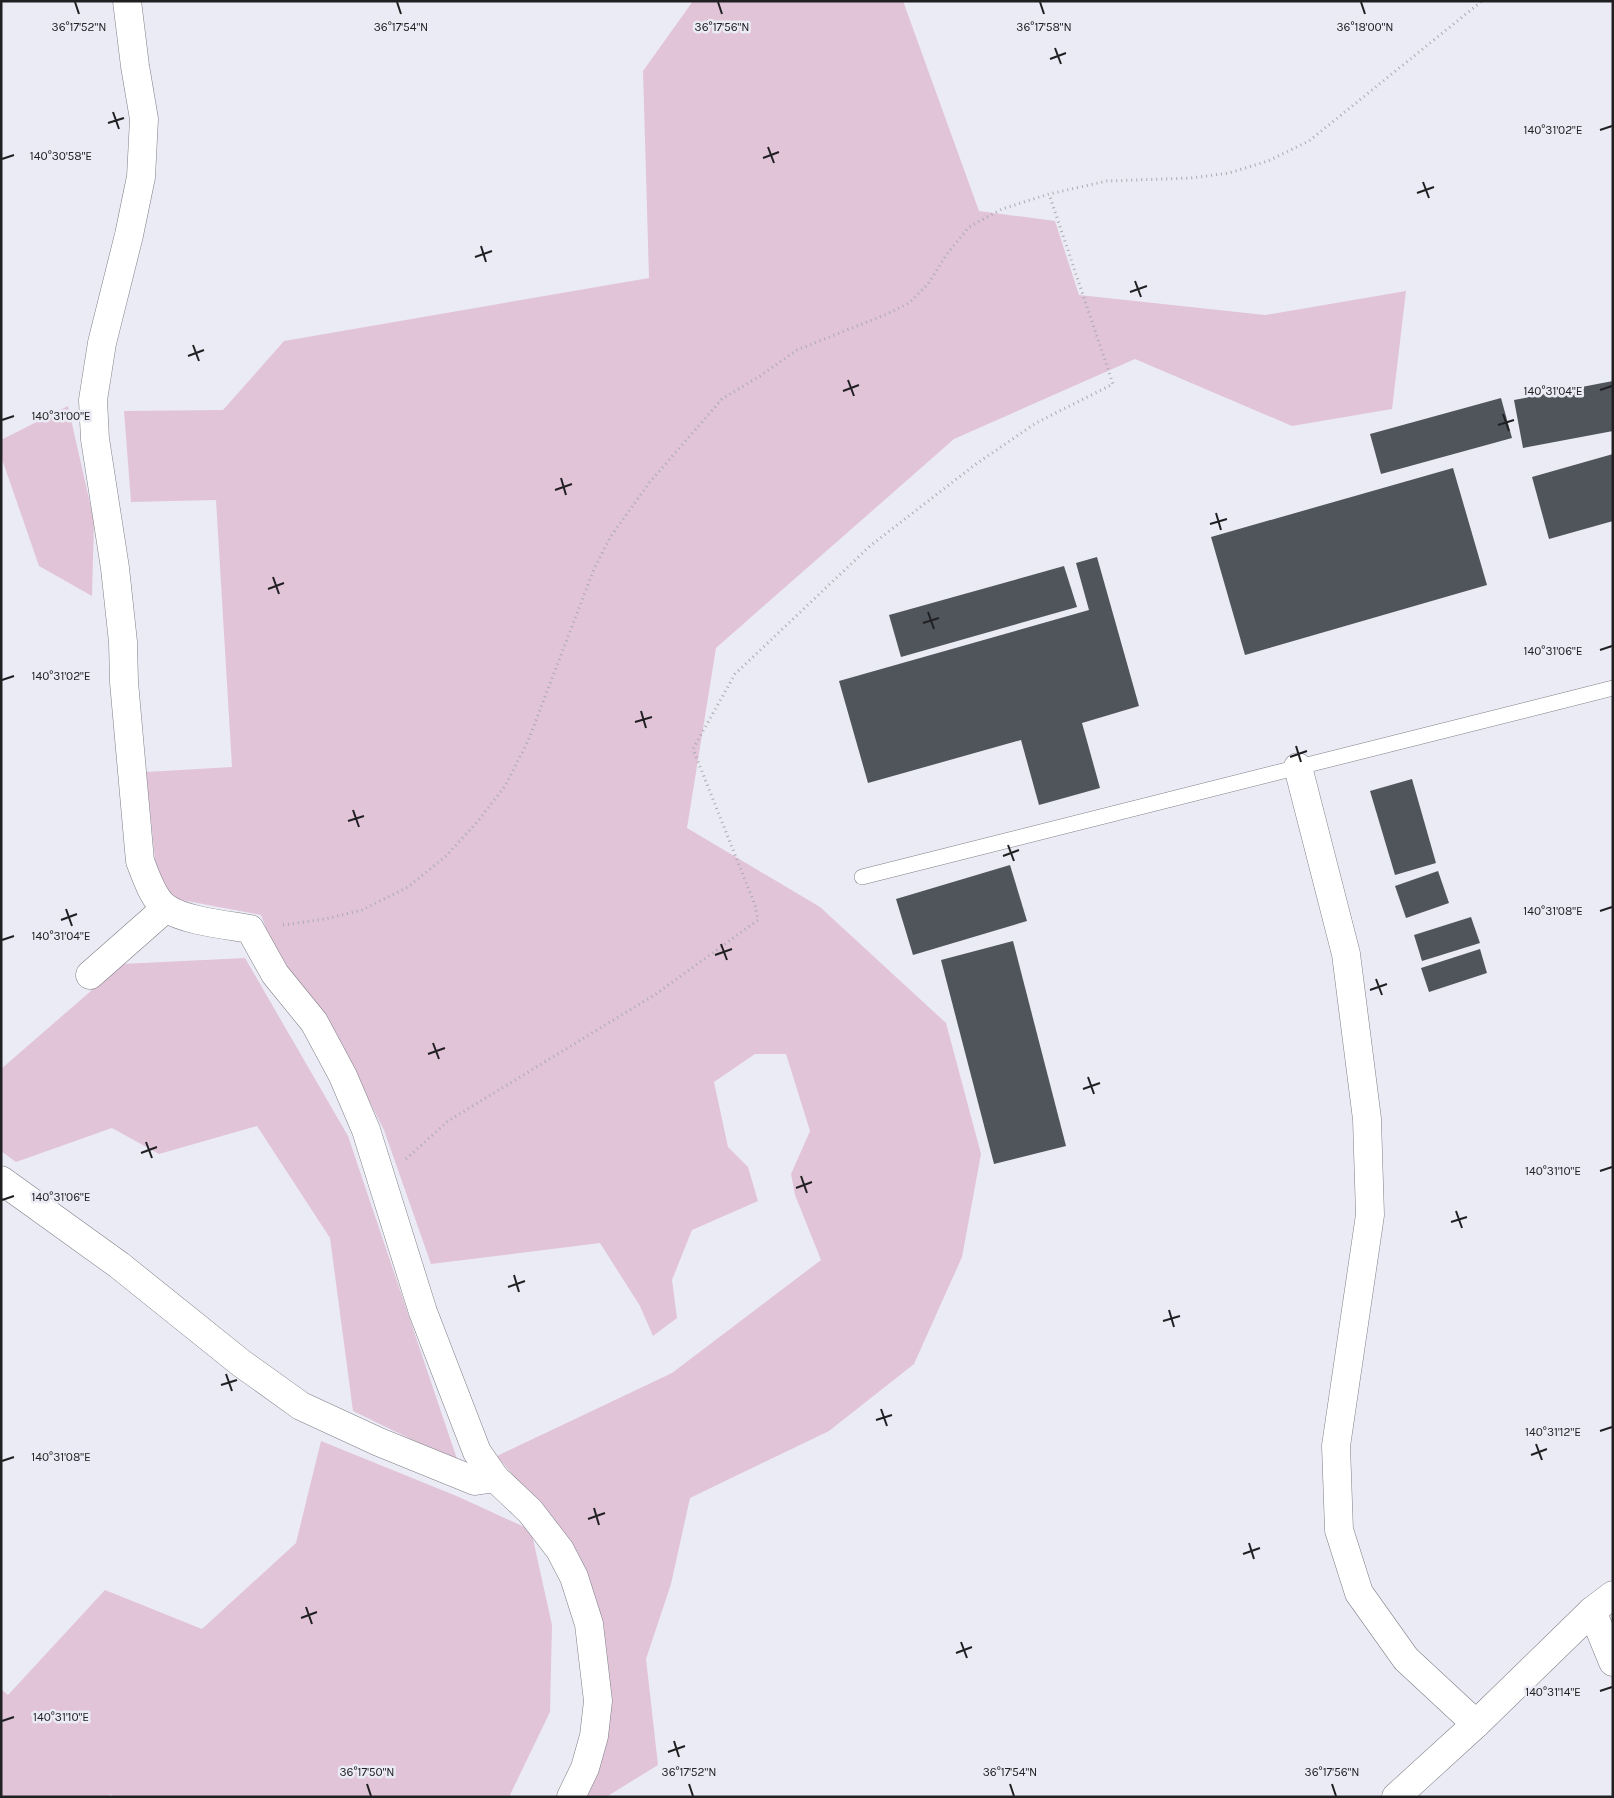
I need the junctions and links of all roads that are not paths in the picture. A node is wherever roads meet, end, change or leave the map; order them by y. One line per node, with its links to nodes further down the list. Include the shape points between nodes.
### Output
1 (127, 1): 5 (street, via 144,119 141,177 102,343 93,400 95,440 123,642 140,861 151,888)
2 (1613, 688): 3 (lane)
3 (1298, 767): 4 (lane); 11 (street, via 1346,954 1367,1119 1370,1215 1336,1446 1339,1530 1359,1593 1406,1659)
4 (862, 877)
5 (166, 908): 6 (street); 8 (street, via 185,917 250,929 275,974 314,1022 343,1076 366,1130 423,1312 477,1452)
6 (90, 975)
7 (1, 1180): 8 (street, via 119,1265 241,1363 301,1406 475,1481)
8 (495, 1478): 12 (street, via 530,1511 560,1550 574,1577 589,1624 598,1701 594,1736 585,1768)
9 (1602, 1603): 10 (street); 11 (street)
10 (1613, 1662)
11 (1476, 1724): 13 (street)
12 (571, 1797)
13 (1396, 1797)

